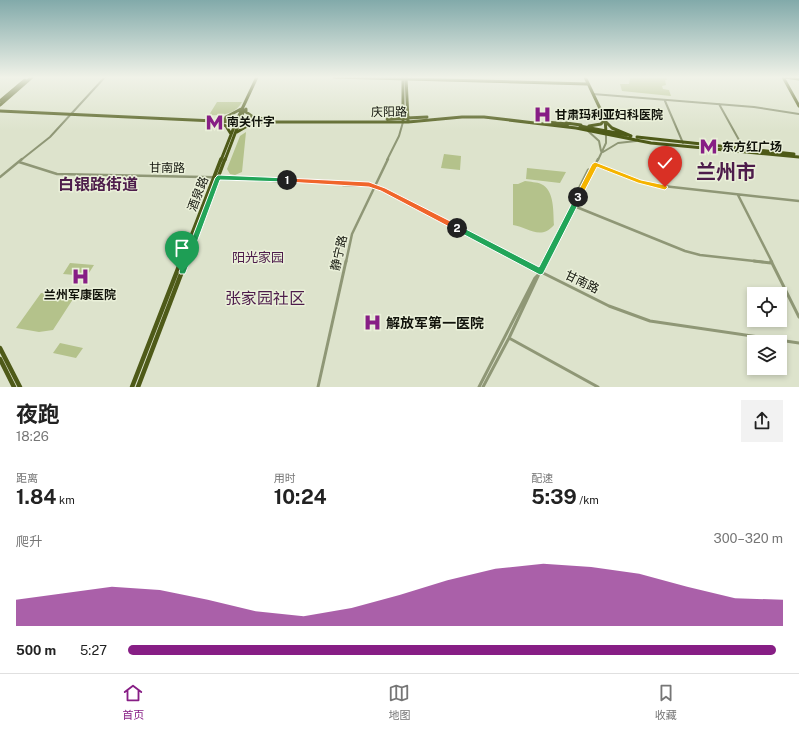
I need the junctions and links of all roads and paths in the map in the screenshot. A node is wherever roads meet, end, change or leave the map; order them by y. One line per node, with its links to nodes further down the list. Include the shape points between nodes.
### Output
1 (11, 95): 11 (main road)
2 (88, 95): 15 (street)
3 (251, 95): 13 (main road, 酒泉路)
4 (404, 95): 20 (main road, 静宁路)
5 (406, 95): 21 (main road)
6 (594, 95): 22 (main road)
7 (604, 95): 9 (street)
8 (793, 95): 12 (main road)
9 (665, 101): 10 (street); 31 (street)
10 (719, 104): 16 (street); 32 (street)
11 (0, 105)
12 (799, 106)
13 (245, 107): 17 (main road, via 251,116); 18 (main road); 19 (main road, 酒泉路)
14 (0, 110): 15 (main road, 庆阳路)
15 (71, 113): 18 (main road, 庆阳路); 35 (street, via 50,138)
16 (799, 114)
17 (264, 119): 19 (main road, 庆阳路); 20 (main road, 庆阳路)
18 (214, 120): 19 (main road, 庆阳路); 28 (main road, via 226,126)
19 (238, 120): 23 (main road, 庆阳路); 28 (main road, 酒泉路)
20 (403, 120): 21 (main road, 庆阳路); 23 (main road, 庆阳路); 26 (street, 静宁路)
21 (408, 120): 24 (main road, 庆阳路, via 462,115); 25 (main road, 庆阳路, via 482,117); 26 (street, 静宁路)
22 (606, 120): 24 (main road, via 594,126); 27 (main road); 29 (main road, via 612,128)
23 (257, 122): 28 (main road)
24 (559, 123): 27 (main road, 庆阳路)
25 (576, 128): 27 (main road, 庆阳路); 33 (street, via 587,131 597,138 601,144)
26 (401, 132): 39 (street, 静宁路)
27 (606, 132): 29 (main road, 庆阳路); 30 (main road, 庆阳路); 33 (street, via 606,143)
28 (233, 134): 38 (main road, 酒泉路)
29 (630, 136): 31 (main road, 庆阳路)
30 (642, 141): 33 (street, via 618,142 610,145); 34 (main road, 庆阳路)
31 (683, 144): 32 (main road, 庆阳路)
32 (744, 149): 34 (main road, 庆阳路)
33 (601, 154): 36 (street)
34 (799, 156)
35 (19, 162): 37 (street); 38 (street, 甘南路, via 57,174)
36 (595, 164): 40 (street, via 640,182); 42 (street)
37 (0, 177)
38 (217, 178): 39 (street, 甘南路); 52 (main road, 酒泉路); 53 (main road, 酒泉路)
39 (374, 186): 44 (street, 甘南路); 54 (street, 静宁路, via 352,234)
40 (738, 196): 41 (street); 43 (street)
41 (799, 201)
42 (574, 206): 43 (street, via 685,251); 44 (street)
43 (772, 263): 45 (street)
44 (540, 272): 46 (street); 47 (street, 甘南路, via 609,306 650,321)
45 (799, 317)
46 (507, 337): 55 (street, via 500,344); 56 (street); 57 (street)
47 (799, 342)
48 (0, 348): 51 (main road)
49 (0, 359): 50 (main road)
50 (14, 387)
51 (20, 387)
52 (132, 387)
53 (138, 387)
54 (318, 387)
55 (479, 387)
56 (483, 387)
57 (598, 387)

